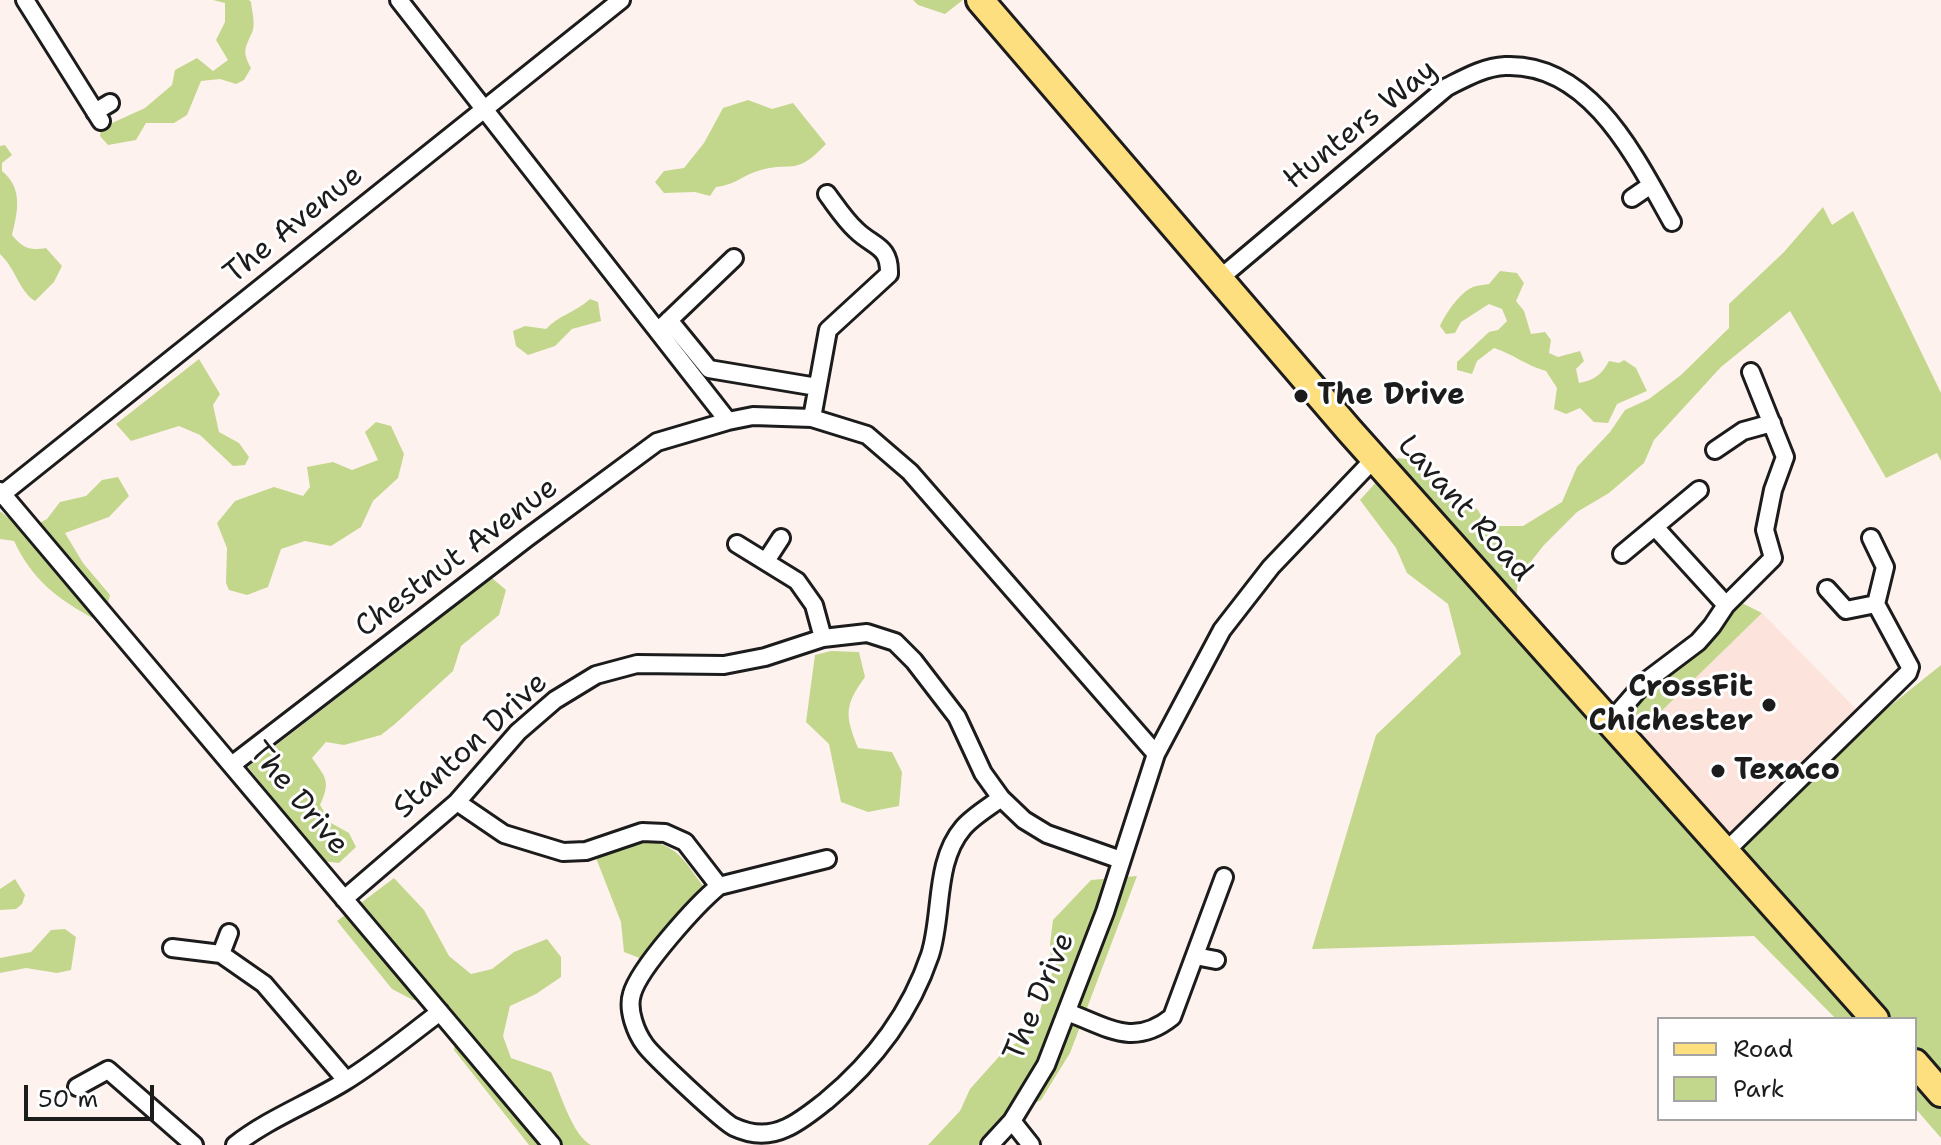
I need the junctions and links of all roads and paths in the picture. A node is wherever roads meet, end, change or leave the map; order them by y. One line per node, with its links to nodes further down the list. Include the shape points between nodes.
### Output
1 (25, 0): 6 (street)
2 (399, 0): 5 (street)
3 (621, 0): 5 (street, The Avenue)
4 (980, 0): 12 (main road, Lavant Road)
5 (485, 108): 13 (street); 22 (street, The Avenue)
6 (102, 112)
7 (1651, 185): 9 (street); 10 (street, Hunters Way); 12 (street, Hunters Way, via 1608,121 1574,85 1539,68 1503,66 1447,87)
8 (827, 194): 15 (street, via 858,233 876,243 890,261 889,274 828,330)
9 (1632, 198)
10 (1672, 222)
11 (734, 258): 13 (street)
12 (1219, 279): 20 (main road, Lavant Road)
13 (664, 325): 15 (street, via 709,369); 17 (street)
14 (1751, 372): 18 (street)
15 (817, 387): 16 (street)
16 (812, 418): 17 (street, Chestnut Avenue, via 753,416); 34 (street, Chestnut Avenue, via 867,435 910,472)
17 (728, 421): 35 (street, Chestnut Avenue, via 657,442)
18 (1772, 423): 19 (street, via 1743,431); 31 (street, via 1785,457 1765,530 1773,558)
19 (1715, 450)
20 (1374, 459): 33 (main road, Lavant Road); 34 (street, The Drive, via 1271,567 1222,630)
21 (1699, 490): 23 (street)
22 (1, 493): 35 (street, The Drive)
23 (1655, 527): 27 (street); 31 (street)
24 (781, 538): 28 (street)
25 (1871, 538): 30 (street, via 1885,567)
26 (737, 544): 28 (street)
27 (1622, 554)
28 (766, 561): 32 (street, via 797,581 814,605)
29 (1827, 589): 30 (street, via 1846,610)
30 (1876, 604): 38 (street, via 1910,667 1908,673)
31 (1726, 605): 33 (street, via 1698,642 1645,682)
32 (823, 638): 36 (street, Stanton Drive, via 867,633 895,642 957,717); 37 (street, Stanton Drive, via 724,665 637,664 596,675 555,700 518,732)
33 (1611, 721): 38 (main road, Lavant Road)
34 (1156, 754): 40 (street, The Drive)
35 (233, 764): 43 (street, The Drive)
36 (1001, 798): 40 (street, Stanton Drive, via 1047,834); 42 (street, via 963,828 945,861 930,954 885,1042 853,1078 810,1113 785,1129 759,1135 731,1126 646,1047 634,1023 631,995 648,967 698,903)
37 (457, 802): 42 (street, via 504,834 563,852 586,851 642,832 665,833 685,842); 43 (street, Stanton Drive)
38 (1726, 851): 51 (main road, Lavant Road)
39 (827, 859): 42 (street)
40 (1121, 860): 50 (street, The Drive)
41 (1224, 877): 47 (street)
42 (719, 886)
43 (344, 899): 49 (street, The Drive)
44 (229, 933): 46 (street)
45 (172, 948): 46 (street)
46 (221, 954): 53 (street, via 264,984)
47 (1195, 956): 48 (street); 50 (street, via 1172,1017 1156,1029 1125,1033)
48 (1216, 960)
49 (440, 1012): 53 (street); 59 (street, The Drive)
50 (1067, 1012): 56 (street, The Drive, via 1046,1065)
51 (1873, 1017)
52 (1917, 1065): 55 (main road)
53 (346, 1080): 58 (street)
54 (77, 1087): 57 (street, via 108,1070)
55 (1941, 1093)
56 (1012, 1121): 60 (street, The Drive); 61 (street)
57 (194, 1145)
58 (235, 1145)
59 (552, 1145)
60 (990, 1145)
61 (1031, 1145)

